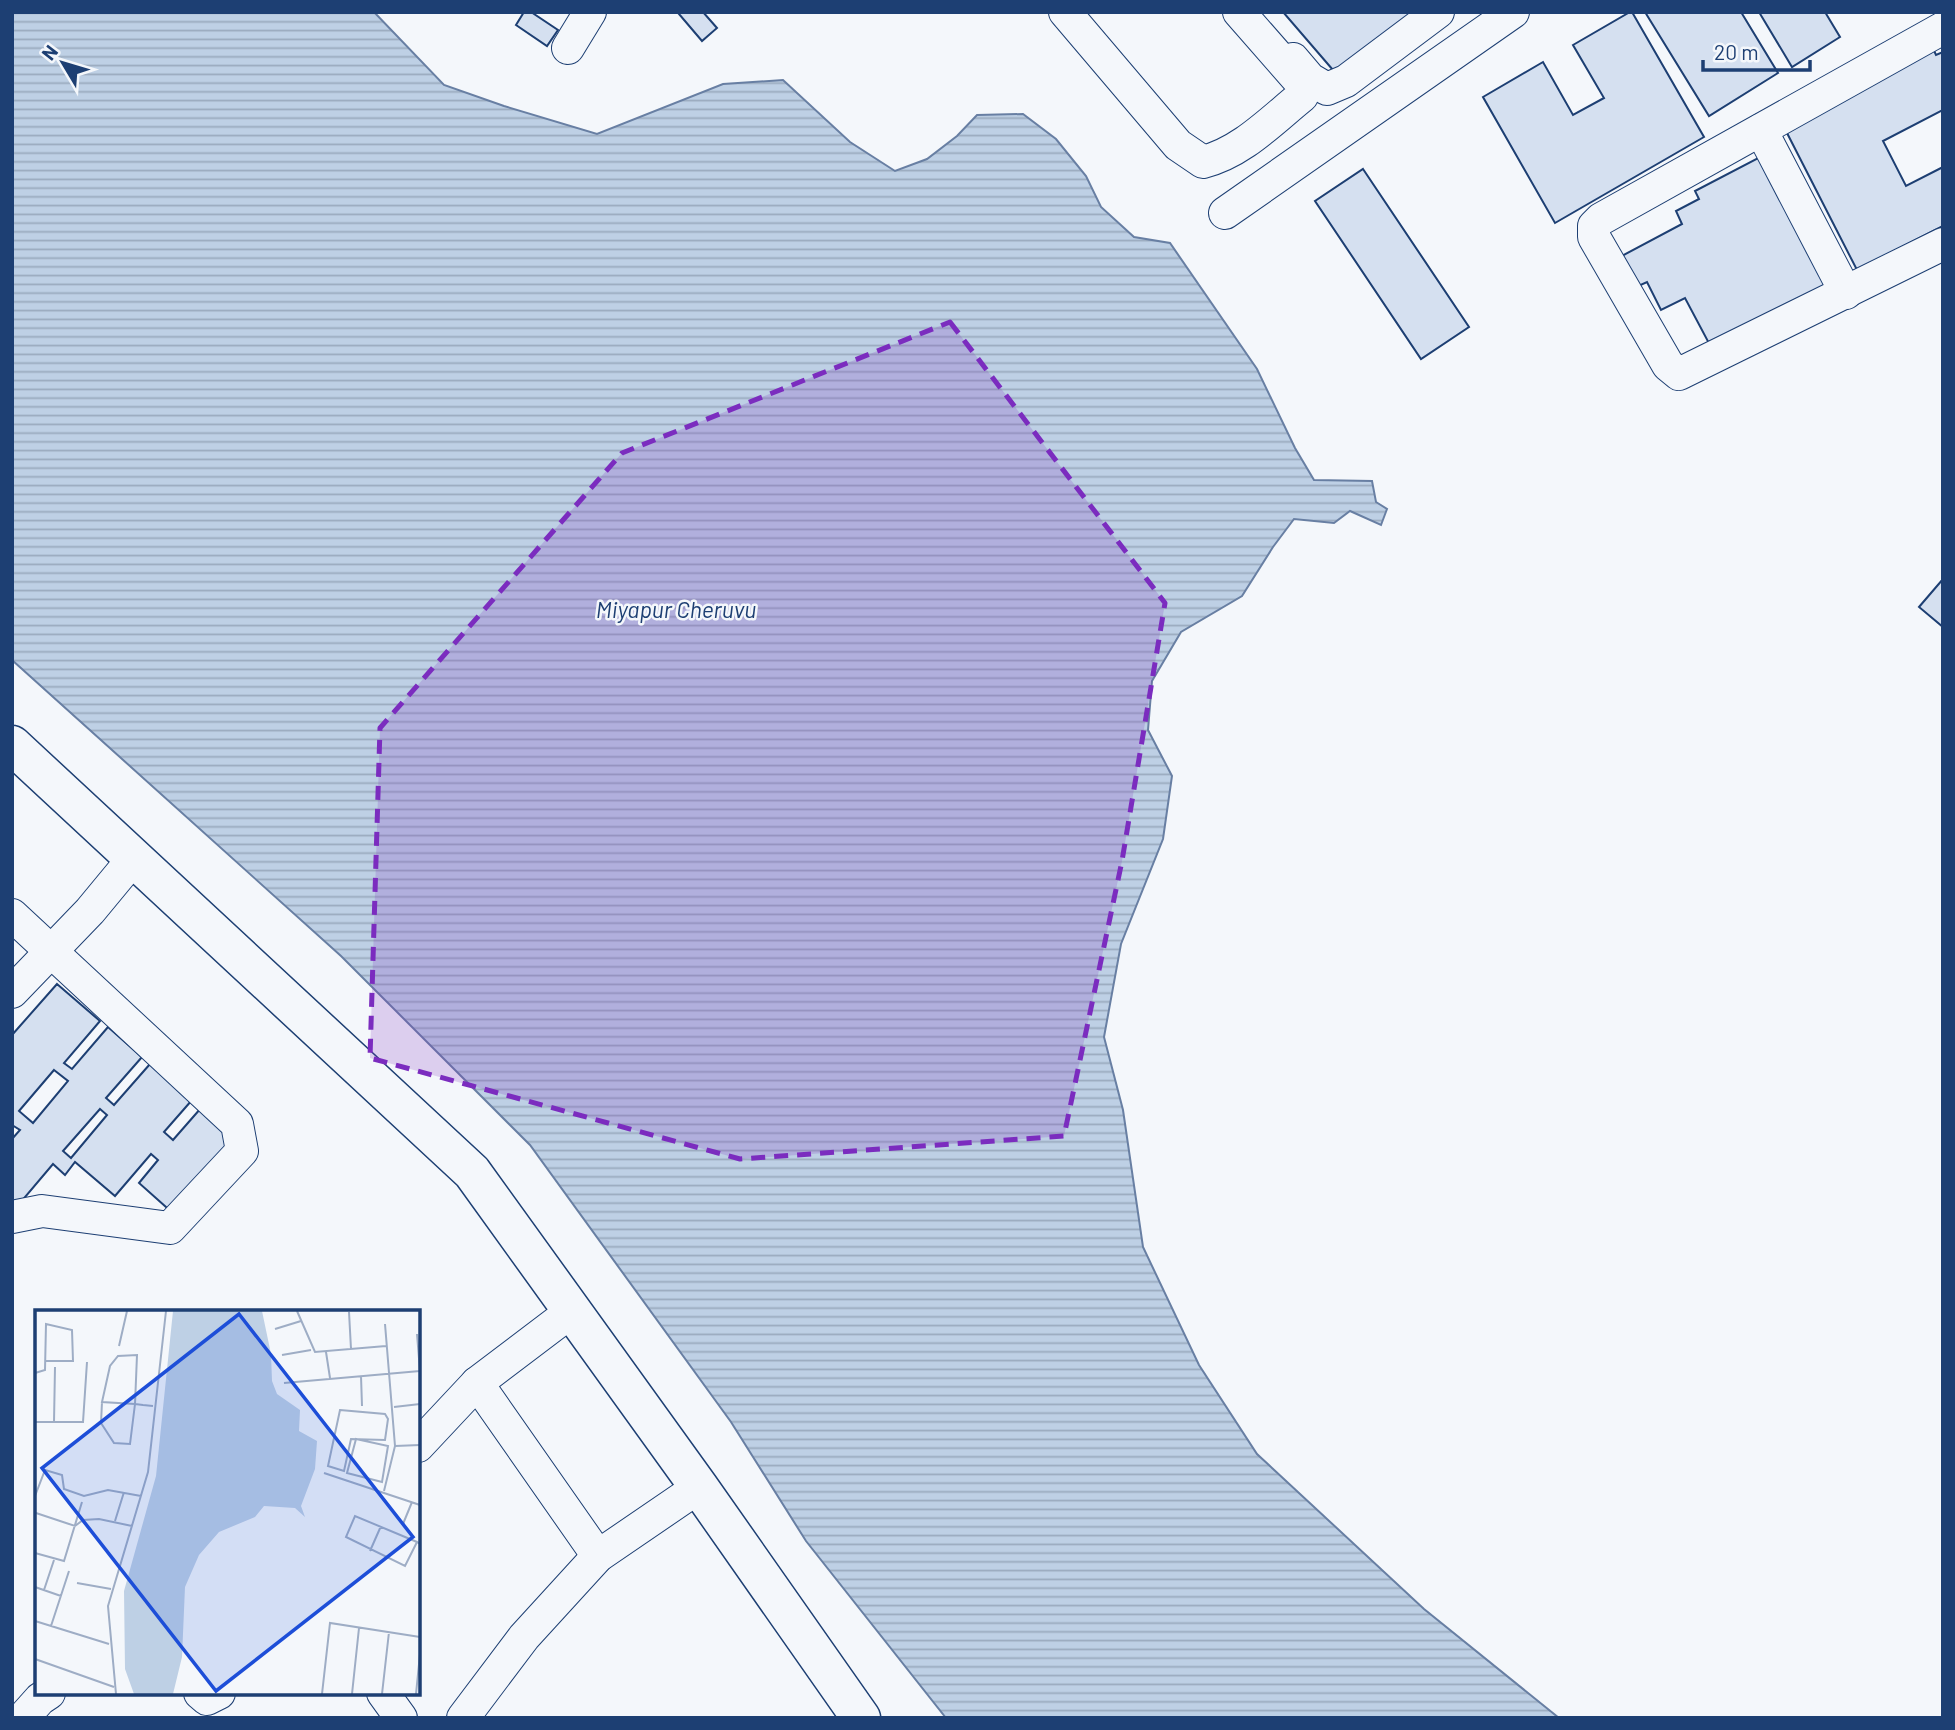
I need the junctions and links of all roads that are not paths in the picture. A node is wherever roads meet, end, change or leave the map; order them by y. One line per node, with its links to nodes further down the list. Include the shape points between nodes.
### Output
1 (590, 12): 8 (street)
2 (1065, 12): 3 (street, via 1178,145 1203,162 1239,147 1302,96 1303,84)
3 (1239, 12)
4 (1253, 12): 5 (street, via 1310,79 1327,89 1346,81)
5 (1438, 12)
6 (1513, 12): 10 (street)
7 (1943, 28): 9 (street)
8 (568, 48)
9 (1761, 130): 12 (street); 12 (street, via 1601,219 1594,226 1594,237 1668,365 1679,374)
10 (1225, 214)
11 (1943, 244): 12 (street)
12 (1846, 292)
13 (12, 745): 14 (street)
14 (133, 859): 16 (street); 19 (street, via 472,1172)
15 (12, 915): 16 (street)
16 (51, 949): 17 (street); 18 (street, via 237,1124 242,1151 170,1228 42,1211)
17 (12, 992)
18 (12, 1217)
19 (572, 1311): 20 (street); 22 (street)
20 (477, 1383): 21 (street); 23 (street)
21 (420, 1444)
22 (699, 1487): 23 (street); 29 (street)
23 (598, 1556): 28 (street, via 524,1637)
24 (46, 1695): 26 (street)
25 (384, 1695): 27 (street)
26 (23, 1718)
27 (401, 1718)
28 (463, 1718)
29 (860, 1718)

